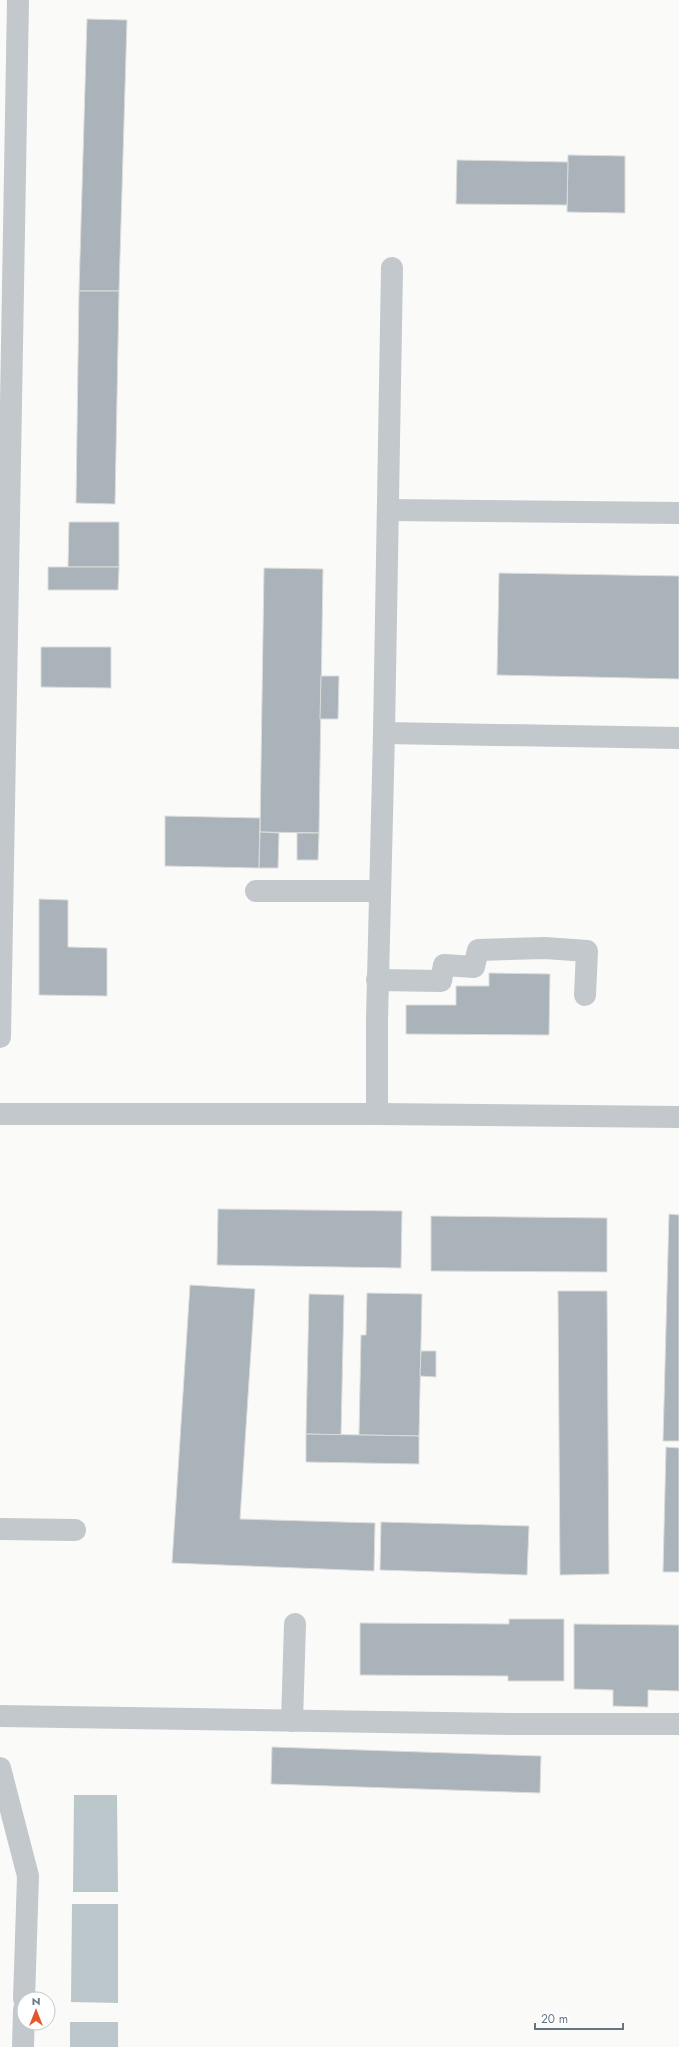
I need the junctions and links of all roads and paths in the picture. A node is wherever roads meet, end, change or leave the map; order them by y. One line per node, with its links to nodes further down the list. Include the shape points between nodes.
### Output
1 (18, 0): 11 (street)
2 (392, 268): 3 (street)
3 (388, 510): 4 (street); 5 (street)
4 (679, 514)
5 (384, 733): 6 (street); 8 (street)
6 (679, 738)
7 (256, 891): 8 (street)
8 (380, 891): 9 (street)
9 (377, 980): 10 (street, via 441,981 444,965 474,966 478,950 552,948 587,951); 13 (street)
10 (585, 995)
11 (0, 1037)
12 (0, 1114): 13 (street)
13 (376, 1114): 14 (street)
14 (679, 1117)
15 (0, 1529): 16 (street)
16 (75, 1530)
17 (294, 1624): 19 (street)
18 (0, 1716): 19 (street)
19 (292, 1721): 20 (street)
20 (679, 1724)
21 (0, 1768): 22 (street, via 28,1876)
22 (24, 1991)
23 (23, 2031): 24 (street)
24 (23, 2047)

